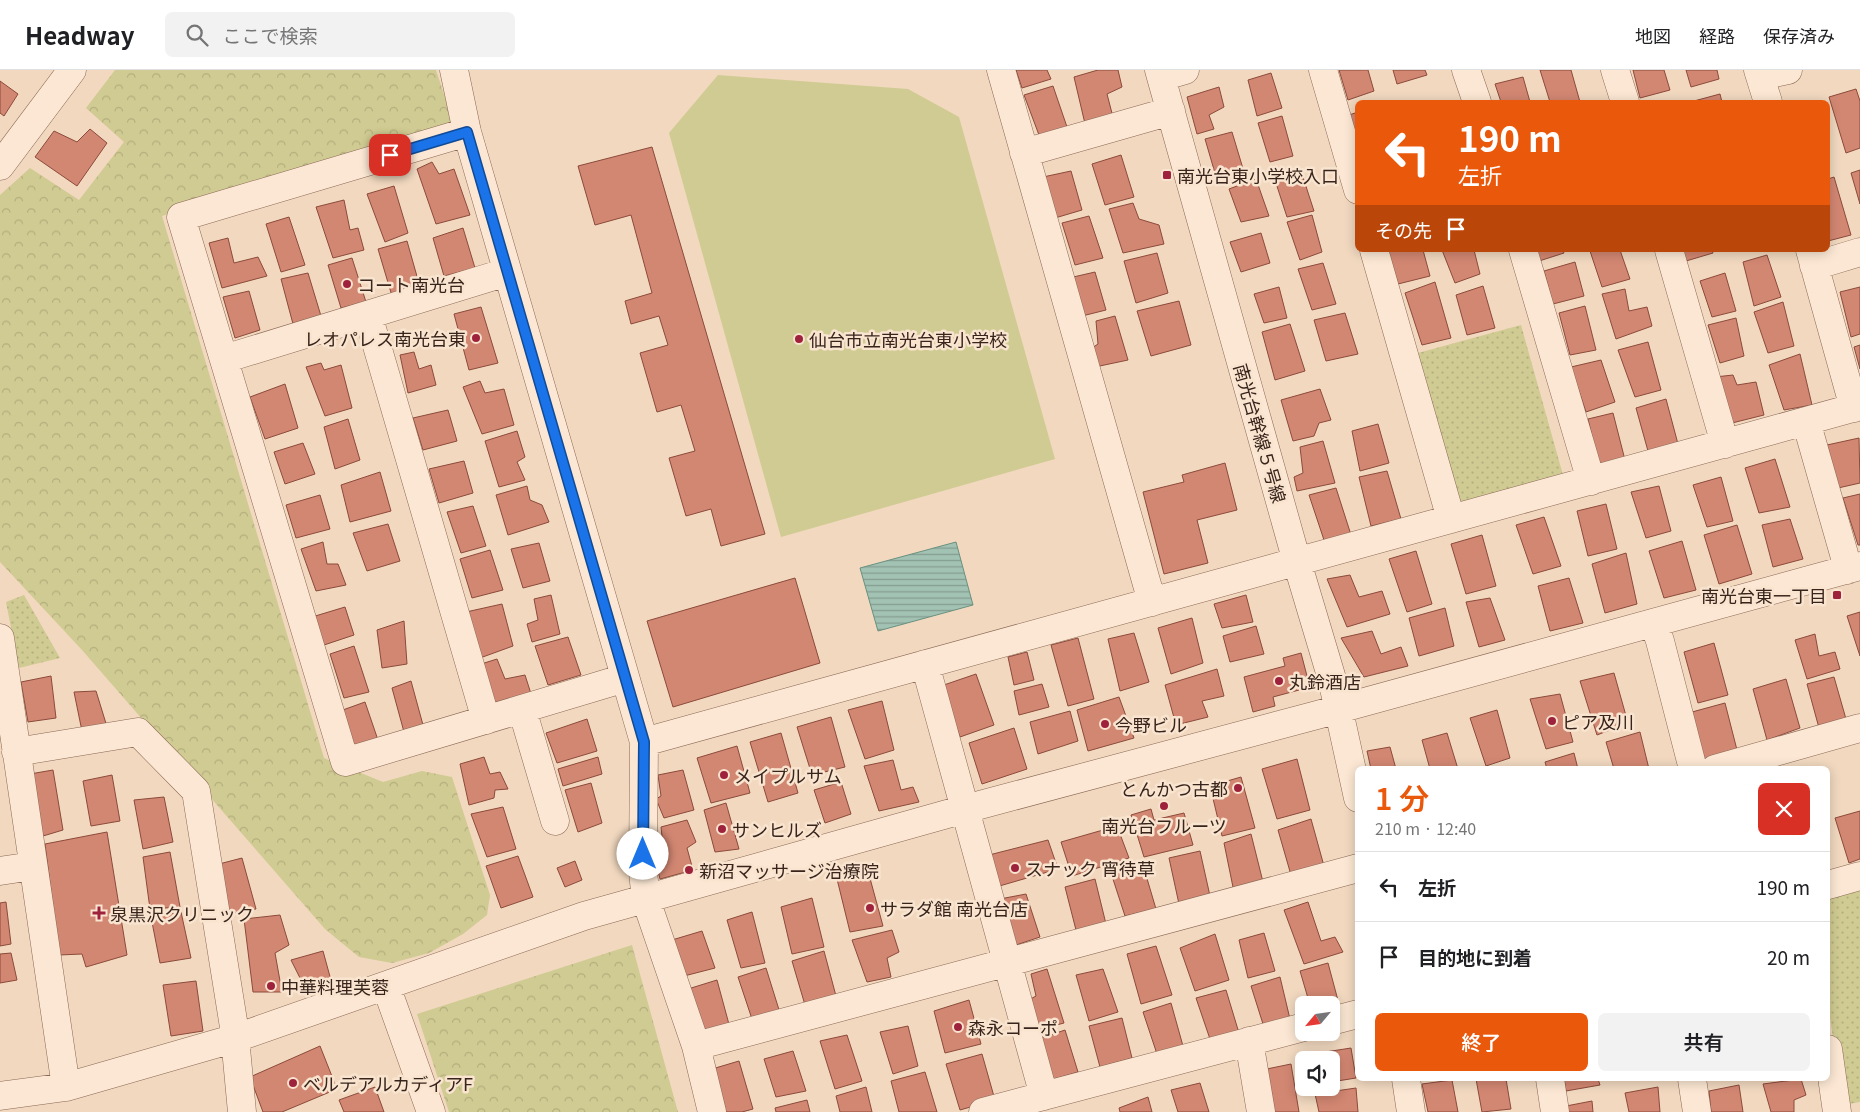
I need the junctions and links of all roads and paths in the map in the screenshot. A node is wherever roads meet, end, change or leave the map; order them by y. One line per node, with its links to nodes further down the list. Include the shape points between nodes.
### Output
1 (454, 70): 14 (street)
2 (1001, 70): 15 (street)
3 (1323, 70): 17 (street)
4 (1466, 70): 10 (street)
5 (1615, 70): 11 (street)
6 (1788, 70): 8 (street)
7 (1168, 72): 13 (street, 南光台幹線５号線)
8 (1759, 73): 12 (street)
9 (62, 74): 16 (street)
10 (1476, 100)
11 (1624, 100)
12 (1767, 100)
13 (1171, 111): 15 (street); 31 (street, 南光台幹線５号線)
14 (467, 132): 23 (street); 25 (street, via 181,217)
15 (1024, 153): 33 (street)
16 (0, 166)
17 (1355, 180)
18 (1375, 252): 30 (street)
19 (1524, 252): 29 (street)
20 (1670, 252): 28 (street)
21 (1860, 252): 22 (street)
22 (1812, 258): 26 (street)
23 (507, 272): 24 (street); 37 (street)
24 (368, 315): 25 (street); 41 (street)
25 (224, 359): 41 (street, via 345,762)
26 (1857, 407): 27 (street)
27 (1806, 421): 28 (street); 32 (street, via 1844,554)
28 (1724, 444): 29 (street)
29 (1591, 481): 30 (street)
30 (1451, 519): 31 (street)
31 (1297, 562): 33 (street); 39 (street, 南光台幹線５号線)
32 (1854, 568): 34 (street)
33 (1152, 602): 36 (street)
34 (1654, 623): 39 (street); 45 (street)
35 (0, 638): 38 (street)
36 (926, 664): 43 (street); 48 (street)
37 (625, 678): 40 (street); 43 (street)
38 (5, 702): 44 (street)
39 (1338, 708): 47 (street, 南光台幹線５号線); 48 (street)
40 (522, 709): 41 (street); 49 (street)
41 (486, 720)
42 (1860, 728): 46 (street)
43 (644, 742): 55 (street, via 643,872)
44 (16, 752): 50 (street); 61 (street, via 138,732 196,791)
45 (1692, 766)
46 (1726, 766)
47 (1355, 784)
48 (965, 809): 55 (street); 56 (street)
49 (555, 821)
50 (33, 866): 52 (street); 68 (street)
51 (1355, 869): 56 (street)
52 (0, 871)
53 (1860, 876): 54 (street)
54 (1830, 884)
55 (646, 900): 57 (street, via 584,916); 63 (street)
56 (1007, 962): 63 (street); 70 (street)
57 (386, 986): 61 (street); 72 (street)
58 (1355, 1015): 59 (street)
59 (1340, 1019)
60 (1295, 1029): 62 (street)
61 (236, 1038): 68 (street); 71 (street)
62 (1249, 1041): 70 (street); 75 (street)
63 (696, 1046): 73 (street)
64 (1830, 1064): 79 (street)
65 (1406, 1081): 76 (street)
66 (1550, 1081): 77 (street)
67 (1692, 1081): 78 (street)
68 (66, 1086): 69 (street)
69 (0, 1096)
70 (1044, 1096): 74 (street)
71 (242, 1112)
72 (431, 1112)
73 (712, 1112)
74 (984, 1112)
75 (1261, 1112)
76 (1411, 1112)
77 (1556, 1112)
78 (1697, 1112)
79 (1837, 1112)

